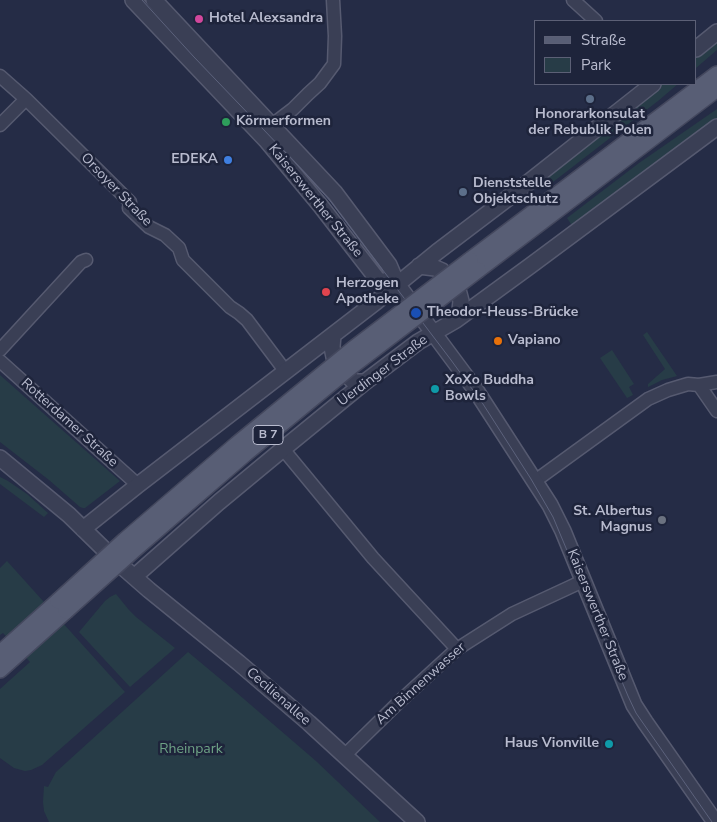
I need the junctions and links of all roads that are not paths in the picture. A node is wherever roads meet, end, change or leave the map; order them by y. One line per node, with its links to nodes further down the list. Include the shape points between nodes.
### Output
1 (134, 0): 23 (street, Kaiserswerther Straße, via 266,140 378,280)
2 (154, 0): 18 (street, Kaiserswerther Straße)
3 (333, 0): 18 (street, via 334,64 320,83)
4 (573, 0): 5 (street)
5 (595, 20)
6 (717, 32): 7 (street)
7 (697, 48)
8 (717, 64): 11 (main road)
9 (717, 74): 16 (main road, B 7)
10 (0, 76): 15 (street, Orsoyer Straße)
11 (697, 82)
12 (652, 85): 22 (street)
13 (695, 85): 16 (main road)
14 (714, 92): 21 (main road, B 7)
15 (26, 99): 17 (street); 29 (street, Orsoyer Straße, via 130,202 129,208 179,248 183,260 247,320)
16 (680, 101): 21 (main road, B 7)
17 (0, 125)
18 (272, 125): 23 (street, Kaiserswerther Straße, via 335,193 389,265)
19 (717, 127): 24 (street, Uerdinger Straße)
20 (86, 260): 27 (street)
21 (474, 265): 41 (main road, B 7, bridge, via 134,550)
22 (419, 266): 23 (street); 24 (street, via 442,271 457,286 460,310)
23 (397, 284): 25 (street, Kaiserswerther Straße); 26 (street)
24 (456, 320): 25 (street, Uerdinger Straße)
25 (434, 333): 30 (street, Uerdinger Straße); 36 (street, Kaiserswerther Straße)
26 (333, 335): 29 (street); 30 (street, via 334,357 354,382)
27 (0, 350)
28 (0, 361): 37 (street, Rotterdamer Straße)
29 (286, 372): 37 (street)
30 (366, 382): 34 (street, Uerdinger Straße)
31 (717, 382): 32 (street)
32 (699, 385): 33 (street); 36 (street, via 688,384 648,399)
33 (717, 411)
34 (283, 449): 39 (street, Uerdinger Straße); 42 (street, via 373,558)
35 (0, 458): 38 (street)
36 (535, 481): 40 (street, Kaiserswerther Straße, via 559,522)
37 (138, 485): 38 (street)
38 (84, 529): 39 (street)
39 (134, 577): 45 (street, Cecilienallee)
40 (583, 581): 42 (street, Am Binnenwasser, via 512,614); 47 (street, Kaiserswerther Straße, via 634,705)
41 (62, 606): 43 (main road, B 7); 44 (main road, B 7)
42 (457, 649): 45 (street, Am Binnenwasser)
43 (0, 653)
44 (0, 670)
45 (345, 755): 46 (street, Cecilienallee)
46 (417, 822)
47 (715, 822)

